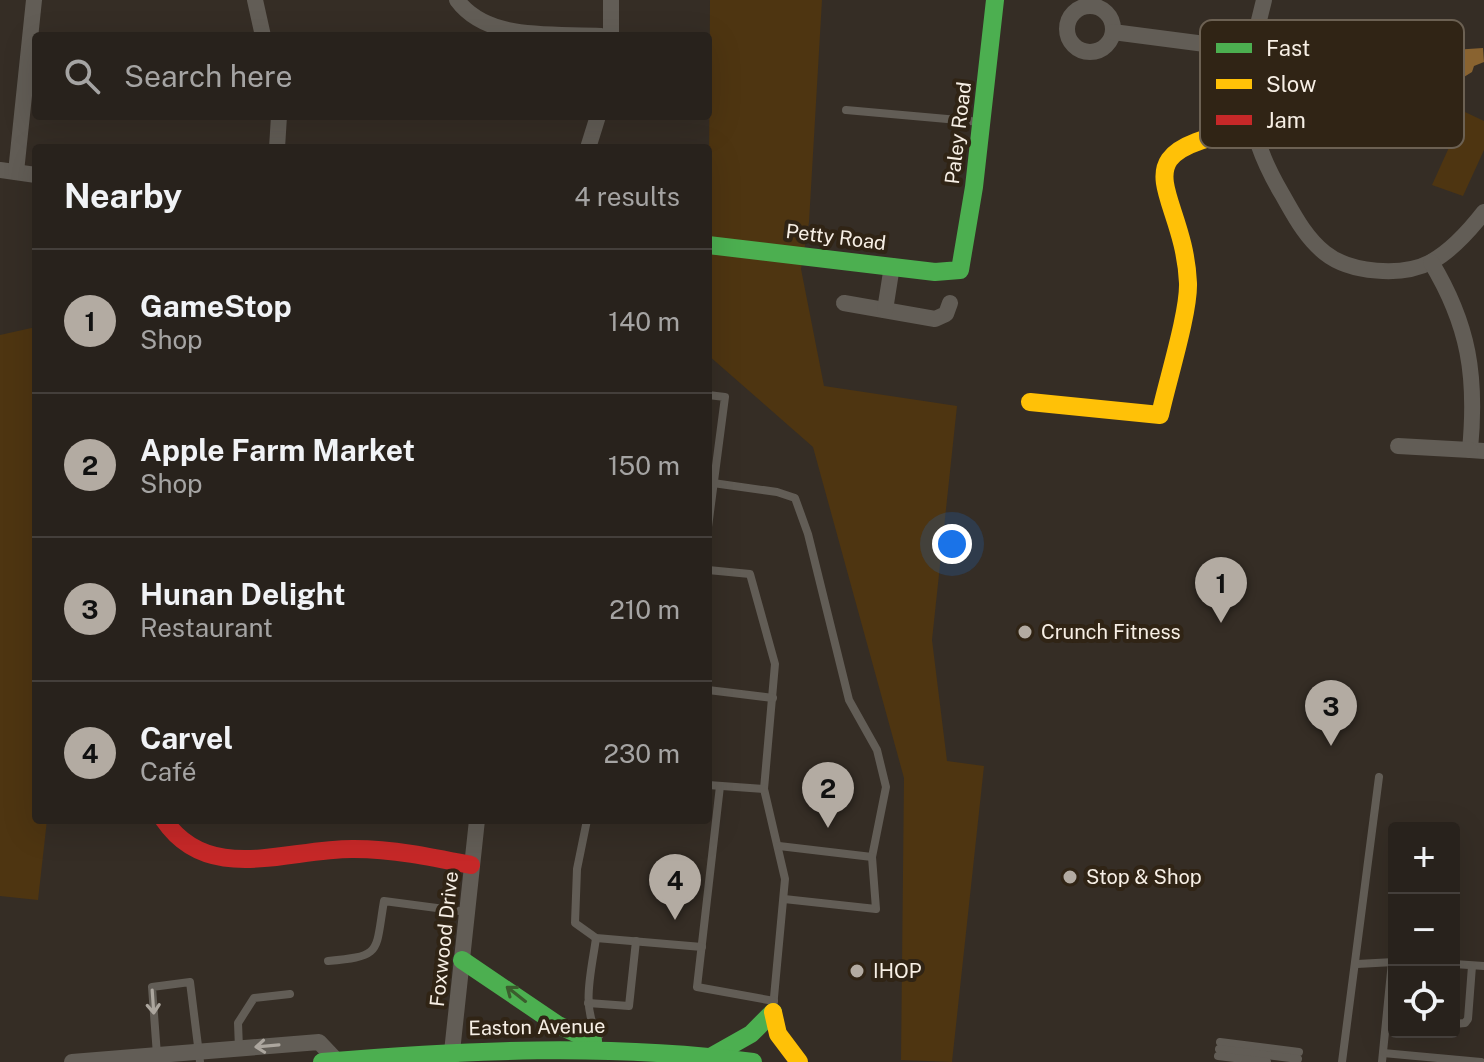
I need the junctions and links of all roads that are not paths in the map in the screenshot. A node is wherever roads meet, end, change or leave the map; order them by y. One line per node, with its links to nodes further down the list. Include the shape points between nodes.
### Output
1 (34, 0): 21 (street)
2 (255, 0): 8 (street)
3 (457, 0): 9 (street, via 482,24)
4 (611, 0): 10 (street)
5 (995, 0): 16 (street, Paley Road)
6 (1264, 0): 7 (street)
7 (1259, 20)
8 (262, 32)
9 (531, 32)
10 (611, 32)
11 (1113, 32): 12 (street)
12 (1200, 43)
13 (846, 110): 16 (lane)
14 (279, 120): 18 (street)
15 (597, 120): 19 (street)
16 (982, 122): 27 (street, Paley Road)
17 (1200, 139): 32 (street, via 1164,163 1162,177 1188,286 1160,415)
18 (277, 144)
19 (589, 144)
20 (1262, 148): 25 (street, via 1305,234 1326,254 1385,271)
21 (8, 171): 22 (street)
22 (32, 174)
23 (1484, 212): 25 (street)
24 (712, 245): 26 (street, Petty Road)
25 (1431, 262): 33 (street, via 1454,303 1468,347)
26 (892, 266): 27 (street, Petty Road); 30 (street)
27 (960, 270)
28 (844, 303): 30 (street)
29 (950, 303): 30 (street, via 942,318 935,319)
30 (885, 310)
31 (712, 395): 36 (lane, via 725,397)
32 (1030, 402)
33 (1479, 416): 35 (street)
34 (1398, 446): 35 (street)
35 (1477, 450)
36 (713, 483): 37 (lane); 49 (lane, via 777,492 795,498 802,512 849,700 877,750 886,787)
37 (712, 492)
38 (712, 570): 40 (lane, via 750,574 775,664)
39 (712, 690): 40 (lane)
40 (773, 698): 44 (lane)
41 (1379, 777): 59 (lane)
42 (712, 785): 43 (lane)
43 (720, 786): 44 (lane); 55 (lane)
44 (764, 789): 48 (lane)
45 (167, 824): 50 (street, via 179,840 214,856 338,849 430,856)
46 (476, 824): 50 (street, Foxwood Drive)
47 (586, 824): 53 (lane, via 573,919)
48 (779, 846): 49 (lane); 51 (lane)
49 (872, 857): 51 (lane, via 876,909)
50 (471, 865): 52 (street, Foxwood Drive)
51 (784, 899): 65 (lane)
52 (467, 912): 56 (street, Foxwood Drive); 57 (lane, via 384,901 376,949 365,958)
53 (596, 938): 54 (lane); 64 (lane)
54 (636, 941): 55 (lane); 64 (lane, via 629,1006)
55 (702, 947): 65 (lane, via 697,987)
56 (462, 960): 68 (street, one-way to 56, via 549,1020 487,971); 73 (street, Foxwood Drive)
57 (328, 961)
58 (1388, 962): 59 (lane)
59 (1357, 964): 82 (lane)
60 (1460, 965): 61 (lane)
61 (1472, 966): 62 (lane); 66 (lane, via 1468,1019)
62 (1484, 966)
63 (290, 994): 69 (lane, via 254,998 238,1023)
64 (588, 1003): 68 (lane, via 591,1023)
65 (773, 1007): 74 (street, via 751,1034); 80 (street, via 778,1034)
66 (1460, 1023)
67 (1388, 1029): 76 (lane)
68 (607, 1046): 73 (street, Easton Avenue); 74 (street, Easton Avenue)
69 (239, 1048): 75 (street); 77 (street, one-way to 69, via 319,1042)
70 (157, 1055): 75 (street); 75 (lane, one-way to 70, via 190,982 152,987); 78 (street)
71 (1299, 1055): 81 (lane, via 1219,1049)
72 (1400, 1055): 76 (lane); 83 (lane); 84 (lane)
73 (451, 1056): 77 (street, Easton Avenue)
74 (712, 1056): 79 (street, Easton Avenue)
75 (198, 1057)
76 (1383, 1058)
77 (329, 1061)
78 (72, 1062)
79 (753, 1062)
80 (799, 1062)
81 (1267, 1062)
82 (1342, 1062)
83 (1414, 1062)
84 (1481, 1062)

